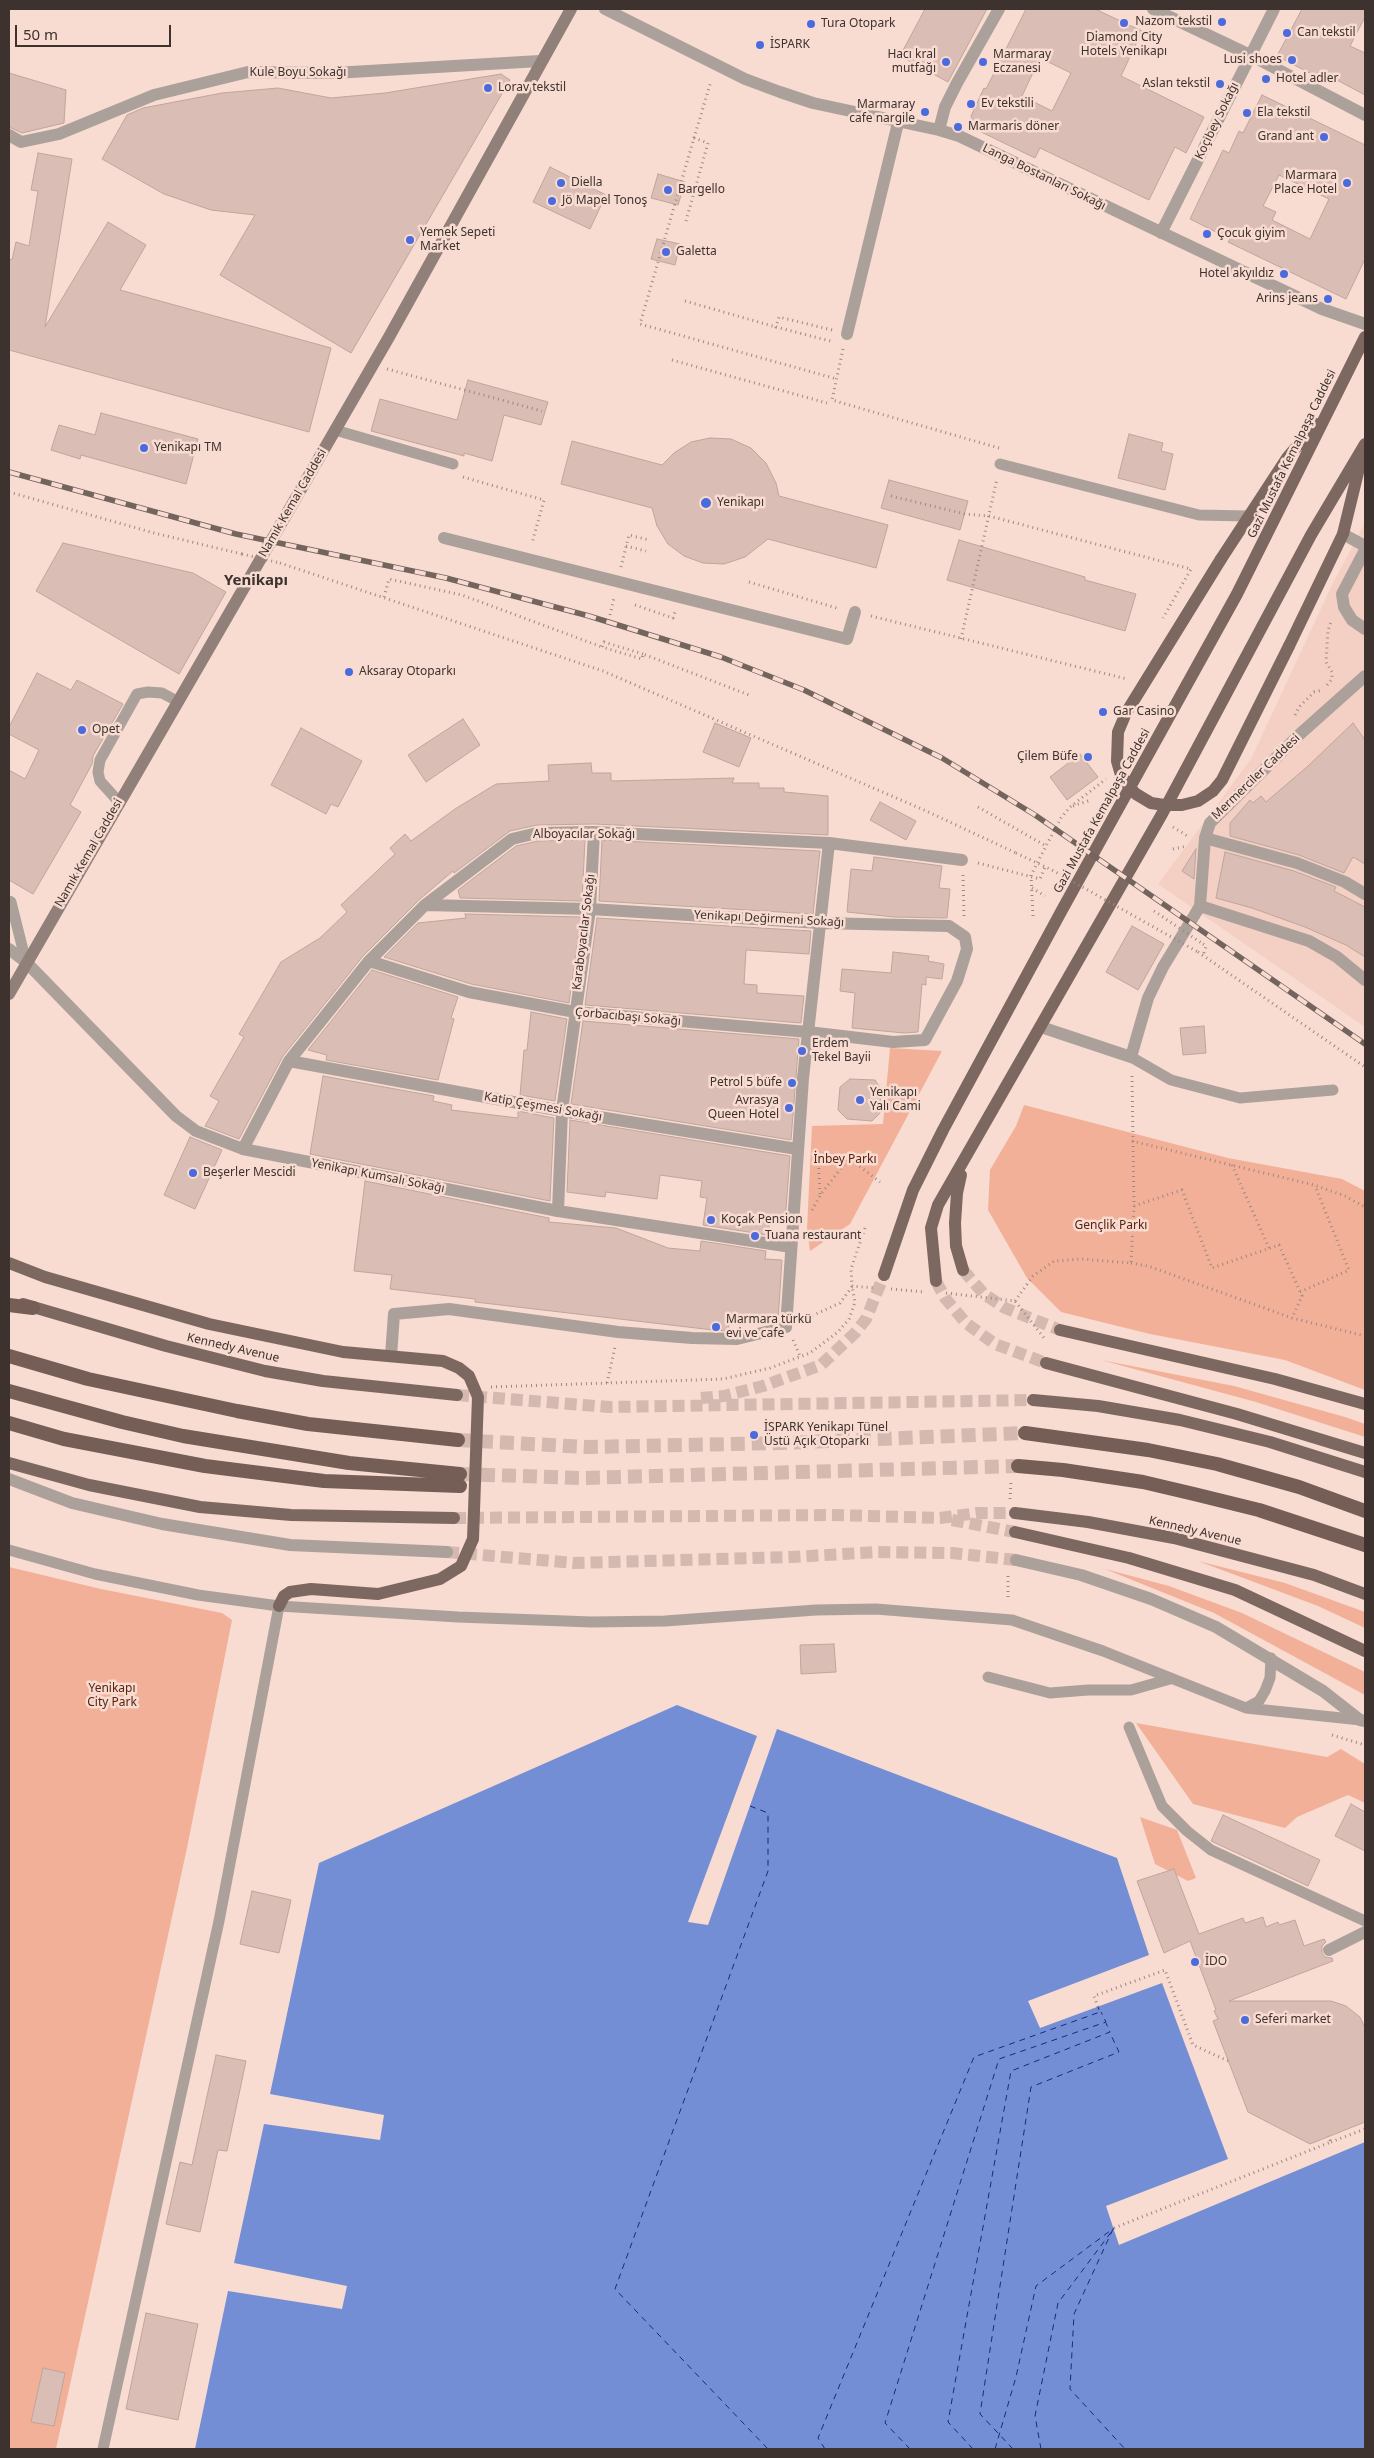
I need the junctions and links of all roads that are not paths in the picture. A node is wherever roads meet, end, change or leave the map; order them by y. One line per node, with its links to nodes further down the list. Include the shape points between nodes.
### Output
1 (571, 9): 7 (main road, Namık Kemal Caddesi)
2 (999, 9): 10 (street, via 957,82 945,107)
3 (1153, 9): 6 (street)
4 (1274, 9): 6 (street, Koçibey Sokağı)
5 (608, 10): 9 (street, Langa Bostanları Sokağı, via 745,79 813,103)
6 (1250, 55): 8 (street); 12 (street, Koçibey Sokağı)
7 (540, 61): 11 (street, Kule Boyu Sokağı, via 334,73 248,72 154,95 59,134 21,142); 17 (main road, Namık Kemal Caddesi)
8 (1365, 115)
9 (898, 122): 10 (street, Langa Bostanları Sokağı); 15 (street)
10 (940, 130): 12 (street, Langa Bostanları Sokağı, via 959,136)
11 (9, 135)
12 (1161, 233): 13 (street, Langa Bostanları Sokağı, via 1322,309)
13 (1365, 324)
14 (1365, 337): 16 (main road, Gazi Mustafa Kemalpaşa Caddesi)
15 (844, 339)
16 (1327, 411): 21 (main road, via 1287,458); 60 (main road, Gazi Mustafa Kemalpaşa Caddesi, via 1238,594 943,1130 913,1190)
17 (335, 430): 19 (lane); 28 (main road, Namık Kemal Caddesi)
18 (1365, 446): 22 (main road); 46 (main road, via 1311,535 1162,814)
19 (453, 464)
20 (1000, 464): 21 (lane, via 1199,515)
21 (1247, 516): 22 (main road, bridge, via 1134,698 1118,732 1117,761 1121,775 1136,794 1151,803 1182,805 1198,801 1222,780)
22 (1343, 534): 24 (street)
23 (444, 538): 25 (street, via 847,639)
24 (1365, 548): 26 (street, via 1342,594 1344,607 1352,620)
25 (855, 612)
26 (1365, 629)
27 (1365, 676): 31 (street, Mermerciler Caddesi, via 1231,801 1210,823)
28 (177, 701): 29 (main road, Namık Kemal Caddesi); 29 (lane, via 162,693 137,694 100,760 100,781)
29 (119, 802): 41 (main road, Namık Kemal Caddesi)
30 (594, 832): 32 (street, Alboyacılar Sokağı); 36 (street, Alboyacılar Sokağı, via 537,833 512,839); 38 (street, Karaboyacılar Sokağı)
31 (1206, 838): 34 (street, via 1297,863 1345,882); 37 (street, Mermerciler Caddesi)
32 (829, 843): 33 (street, Alboyacılar Sokağı); 39 (street)
33 (962, 860)
34 (1365, 894)
35 (9, 901): 41 (lane)
36 (425, 905): 38 (street, Yenikapı Değirmeni Sokağı); 42 (street, Alboyacılar Sokağı)
37 (1200, 906): 43 (street, via 1308,942 1337,957); 49 (street, via 1163,966 1148,998)
38 (590, 909): 39 (street, Yenikapı Değirmeni Sokağı); 45 (street, Karaboyacılar Sokağı)
39 (820, 923): 47 (street); 48 (street, Yenikapı Değirmeni Sokağı, via 950,926 965,937 967,949 957,981 926,1040)
40 (9, 949): 41 (street, Yenikapı Kumsalı Sokağı)
41 (26, 962): 44 (main road, Namık Kemal Caddesi); 53 (street, Yenikapı Kumsalı Sokağı, via 176,1116 196,1131)
42 (369, 962): 45 (street, Çorbacıbaşı Sokağı, via 469,992); 50 (street, Alboyacılar Sokağı)
43 (1365, 980)
44 (9, 992)
45 (575, 1012): 47 (street, Çorbacıbaşı Sokağı); 52 (street, Karaboyacılar Sokağı)
46 (1041, 1027): 49 (street); 55 (main road)
47 (808, 1032): 48 (street, Çorbacıbaşı Sokağı); 54 (street)
48 (893, 1042)
49 (1132, 1057): 51 (lane, via 1171,1080 1240,1098)
50 (289, 1062): 52 (street, Katip Çeşmesi Sokağı); 53 (street, Alboyacılar Sokağı)
51 (1333, 1090)
52 (562, 1111): 54 (street, Katip Çeşmesi Sokağı); 56 (street, Karaboyacılar Sokağı)
53 (243, 1149): 56 (street, Yenikapı Kumsalı Sokağı)
54 (797, 1149): 57 (street)
55 (964, 1162): 59 (main road, via 955,1223 956,1246); 61 (main road, via 938,1206 932,1228)
56 (558, 1211): 57 (street, Yenikapı Kumsalı Sokağı)
57 (791, 1247): 67 (street, via 786,1326 737,1339 618,1332 448,1309 394,1314)
58 (9, 1263): 67 (main road, via 45,1277 209,1324 343,1352)
59 (963, 1270)
60 (884, 1275)
61 (937, 1287)
62 (9, 1299): 64 (main road, Kennedy Avenue)
63 (9, 1306): 64 (highway)
64 (33, 1308): 70 (main road, Kennedy Avenue, via 265,1371 323,1381)
65 (1060, 1330): 72 (main road, via 1275,1379)
66 (9, 1356): 75 (highway, via 88,1379 237,1411 326,1426)
67 (391, 1356): 90 (main road, via 443,1361 469,1376 476,1388 473,1539 469,1552 461,1566 440,1579 378,1594 311,1589 290,1592)
68 (1046, 1363): 76 (main road)
69 (9, 1391): 73 (highway, via 193,1438 460,1480 324,1482 205,1466 73,1441)
70 (457, 1395)
71 (1034, 1400): 79 (main road, via 1098,1406 1180,1420 1270,1442)
72 (1365, 1404)
73 (9, 1423)
74 (1025, 1433): 81 (highway, via 1148,1450 1217,1464 1299,1487)
75 (458, 1440)
76 (1365, 1453)
77 (9, 1462): 83 (main road, via 99,1487 200,1507 291,1515)
78 (1015, 1470): 85 (highway, via 1134,1481 1185,1492 1259,1510)
79 (1365, 1472)
80 (9, 1479): 87 (street, via 72,1503 162,1524 290,1545)
81 (1365, 1511)
82 (1015, 1514): 89 (main road, Kennedy Avenue, via 1088,1522 1174,1538 1314,1576)
83 (454, 1518)
84 (1015, 1532): 91 (main road, via 1138,1561 1234,1590)
85 (1365, 1546)
86 (9, 1550): 90 (lane, via 95,1574 198,1595)
87 (447, 1552)
88 (1016, 1560): 92 (street, via 1081,1575 1151,1600 1216,1627)
89 (1365, 1594)
90 (279, 1606): 94 (lane, via 592,1622 816,1610 930,1612 1012,1620 1103,1651); 101 (lane, via 219,1921)
91 (1365, 1651)
92 (1270, 1658): 95 (lane, via 1270,1678 1265,1691 1259,1701); 96 (street, via 1323,1691)
93 (988, 1677): 94 (lane, via 1050,1693 1130,1690)
94 (1170, 1679): 95 (lane)
95 (1246, 1708): 96 (lane)
96 (1364, 1722)
97 (1129, 1727): 98 (lane, via 1162,1806 1187,1831 1211,1850)
98 (1365, 1921)
99 (1365, 1932): 100 (street)
100 (1329, 1950)
101 (103, 2449)

